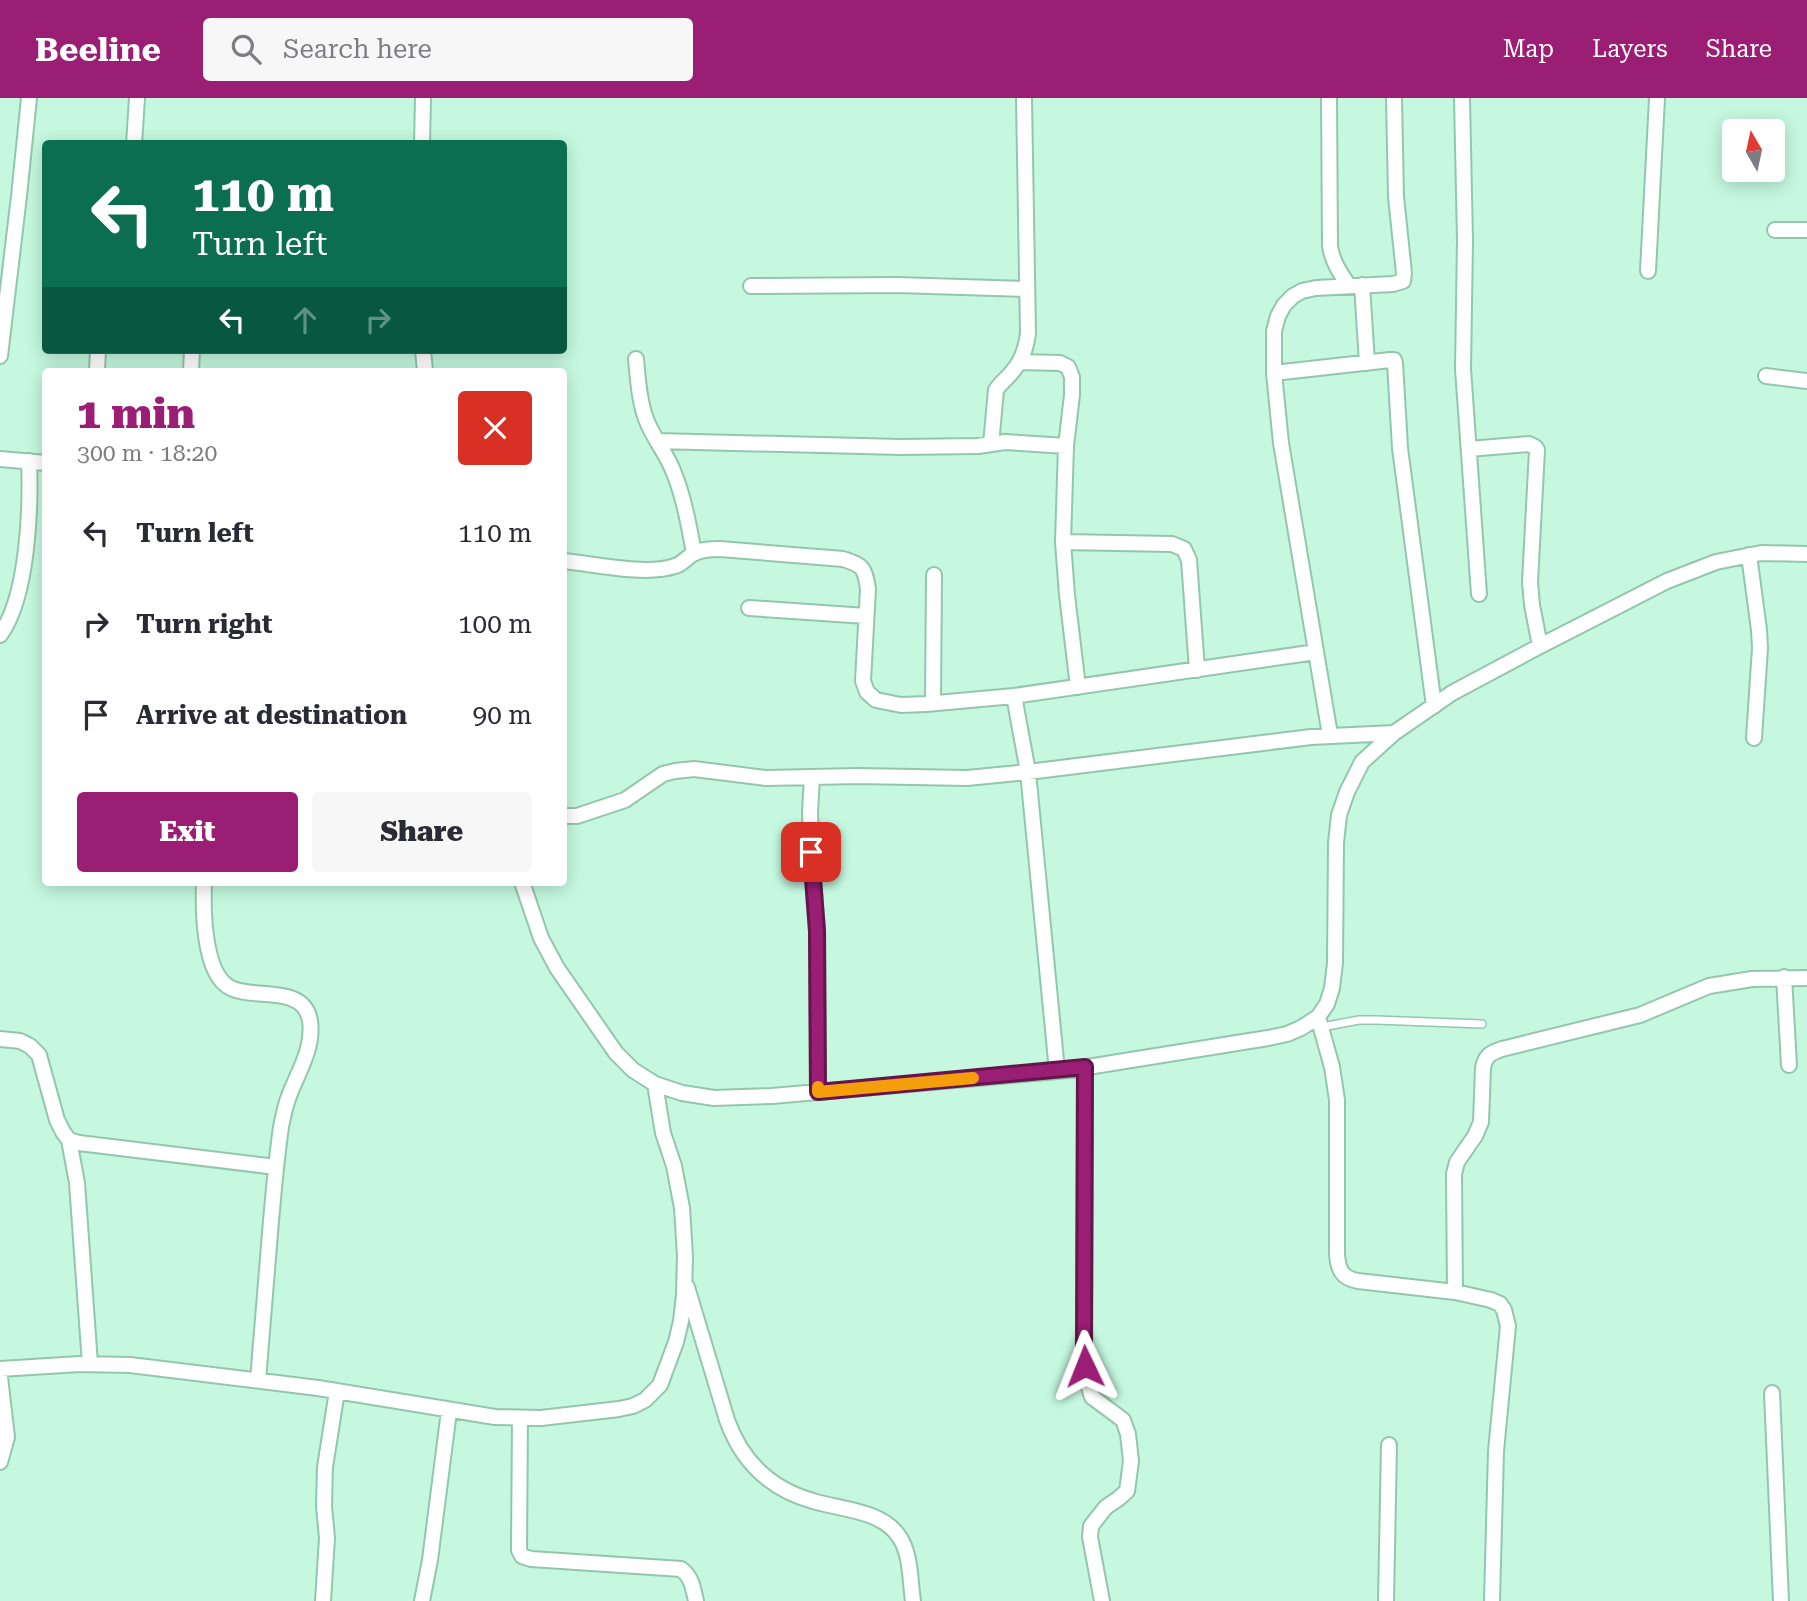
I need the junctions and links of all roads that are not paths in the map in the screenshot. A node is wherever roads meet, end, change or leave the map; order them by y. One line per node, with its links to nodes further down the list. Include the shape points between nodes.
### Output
1 (29, 98): 17 (street)
2 (137, 98): 9 (street)
3 (423, 98): 10 (street)
4 (1024, 98): 16 (street)
5 (1329, 98): 15 (street, via 1330,246 1336,267)
6 (1394, 98): 15 (street, via 1404,279)
7 (1462, 98): 27 (street)
8 (1657, 98): 13 (street)
9 (134, 140)
10 (422, 140)
11 (1774, 230): 12 (street)
12 (1807, 230)
13 (1648, 271)
14 (751, 286): 16 (street)
15 (1355, 286): 20 (street); 21 (street, via 1302,291 1284,305 1274,331)
16 (1027, 289): 19 (street, via 1028,334)
17 (0, 356)
18 (636, 359): 24 (street, via 640,400)
19 (1020, 362): 25 (street, via 996,390); 26 (street, via 1068,367 1072,395)
20 (1367, 363): 21 (street); 47 (street, via 1392,360 1396,365 1400,448)
21 (1274, 373): 42 (street)
22 (1766, 376): 23 (street)
23 (1807, 381)
24 (657, 441): 25 (street, via 901,447); 32 (street, via 674,473)
25 (991, 444): 26 (street)
26 (1066, 446): 31 (street)
27 (1469, 449): 37 (street); 41 (street, via 1530,444 1537,450 1530,582)
28 (0, 459): 29 (street)
29 (29, 461): 30 (street); 40 (street, via 24,559 9,622)
30 (42, 463)
31 (1063, 542): 43 (street, via 1172,544 1184,549 1189,560); 44 (street)
32 (694, 553): 35 (street, via 674,567 637,570); 39 (street, via 720,549 859,564 866,574)
33 (1807, 554): 34 (street)
34 (1749, 555): 41 (street, via 1667,581); 50 (street, via 1760,648)
35 (567, 561)
36 (934, 575): 46 (street)
37 (1479, 594)
38 (749, 608): 39 (street)
39 (866, 615): 46 (street, via 863,681 867,692 887,703)
40 (0, 635)
41 (1540, 646): 47 (street)
42 (1316, 652): 43 (street); 49 (street)
43 (1197, 670): 44 (street)
44 (1078, 687): 45 (street)
45 (1014, 696): 46 (street); 51 (street)
46 (933, 704)
47 (1434, 706): 48 (street)
48 (1394, 733): 49 (street); 58 (street, via 1362,762 1339,816 1335,963)
49 (1330, 735): 51 (street)
50 (1754, 738)
51 (1028, 772): 52 (street, via 967,778); 63 (street)
52 (812, 777): 53 (street, via 675,771 625,800); 65 (street)
53 (567, 816)
54 (204, 886): 67 (street, via 206,942 227,986 286,996 308,1011 310,1039 288,1098)
55 (523, 886): 64 (street, via 557,968 616,1053)
56 (1784, 977): 57 (street); 61 (street); 69 (street, via 1710,986 1640,1015 1488,1055 1483,1068 1481,1122 1455,1167)
57 (1807, 978)
58 (1320, 1022): 59 (lane); 62 (street, via 1268,1038); 69 (street, via 1337,1100 1339,1270 1344,1277 1358,1281)
59 (1482, 1024)
60 (0, 1039): 66 (street, via 20,1041 39,1055 57,1120)
61 (1789, 1065)
62 (1085, 1067): 63 (street); 84 (street, via 1087,1381 1092,1397 1123,1420 1130,1461 1127,1491 1091,1526)
63 (1058, 1070): 65 (street)
64 (656, 1084): 65 (street, via 713,1098); 68 (street, via 682,1208)
65 (818, 1092)
66 (69, 1140): 67 (street); 70 (street, via 77,1183)
67 (276, 1167): 73 (street)
68 (685, 1279): 77 (street, via 681,1321 670,1360 660,1385 645,1400 619,1409); 83 (street, via 732,1435 746,1458 765,1477 797,1495 888,1524 906,1551)
69 (1455, 1292): 86 (street, via 1500,1304 1507,1317 1496,1451)
70 (90, 1364): 71 (street); 73 (street)
71 (0, 1369)
72 (0, 1377): 79 (street, via 7,1437)
73 (258, 1380): 74 (street)
74 (337, 1391): 76 (street); 80 (street, via 325,1467)
75 (1772, 1393): 87 (street)
76 (449, 1411): 77 (street); 81 (street)
77 (520, 1418): 82 (street, via 522,1556 681,1569 692,1583)
78 (1389, 1445): 85 (street)
79 (0, 1462)
80 (323, 1601)
81 (422, 1601)
82 (696, 1601)
83 (913, 1601)
84 (1102, 1601)
85 (1386, 1601)
86 (1492, 1601)
87 (1781, 1601)

